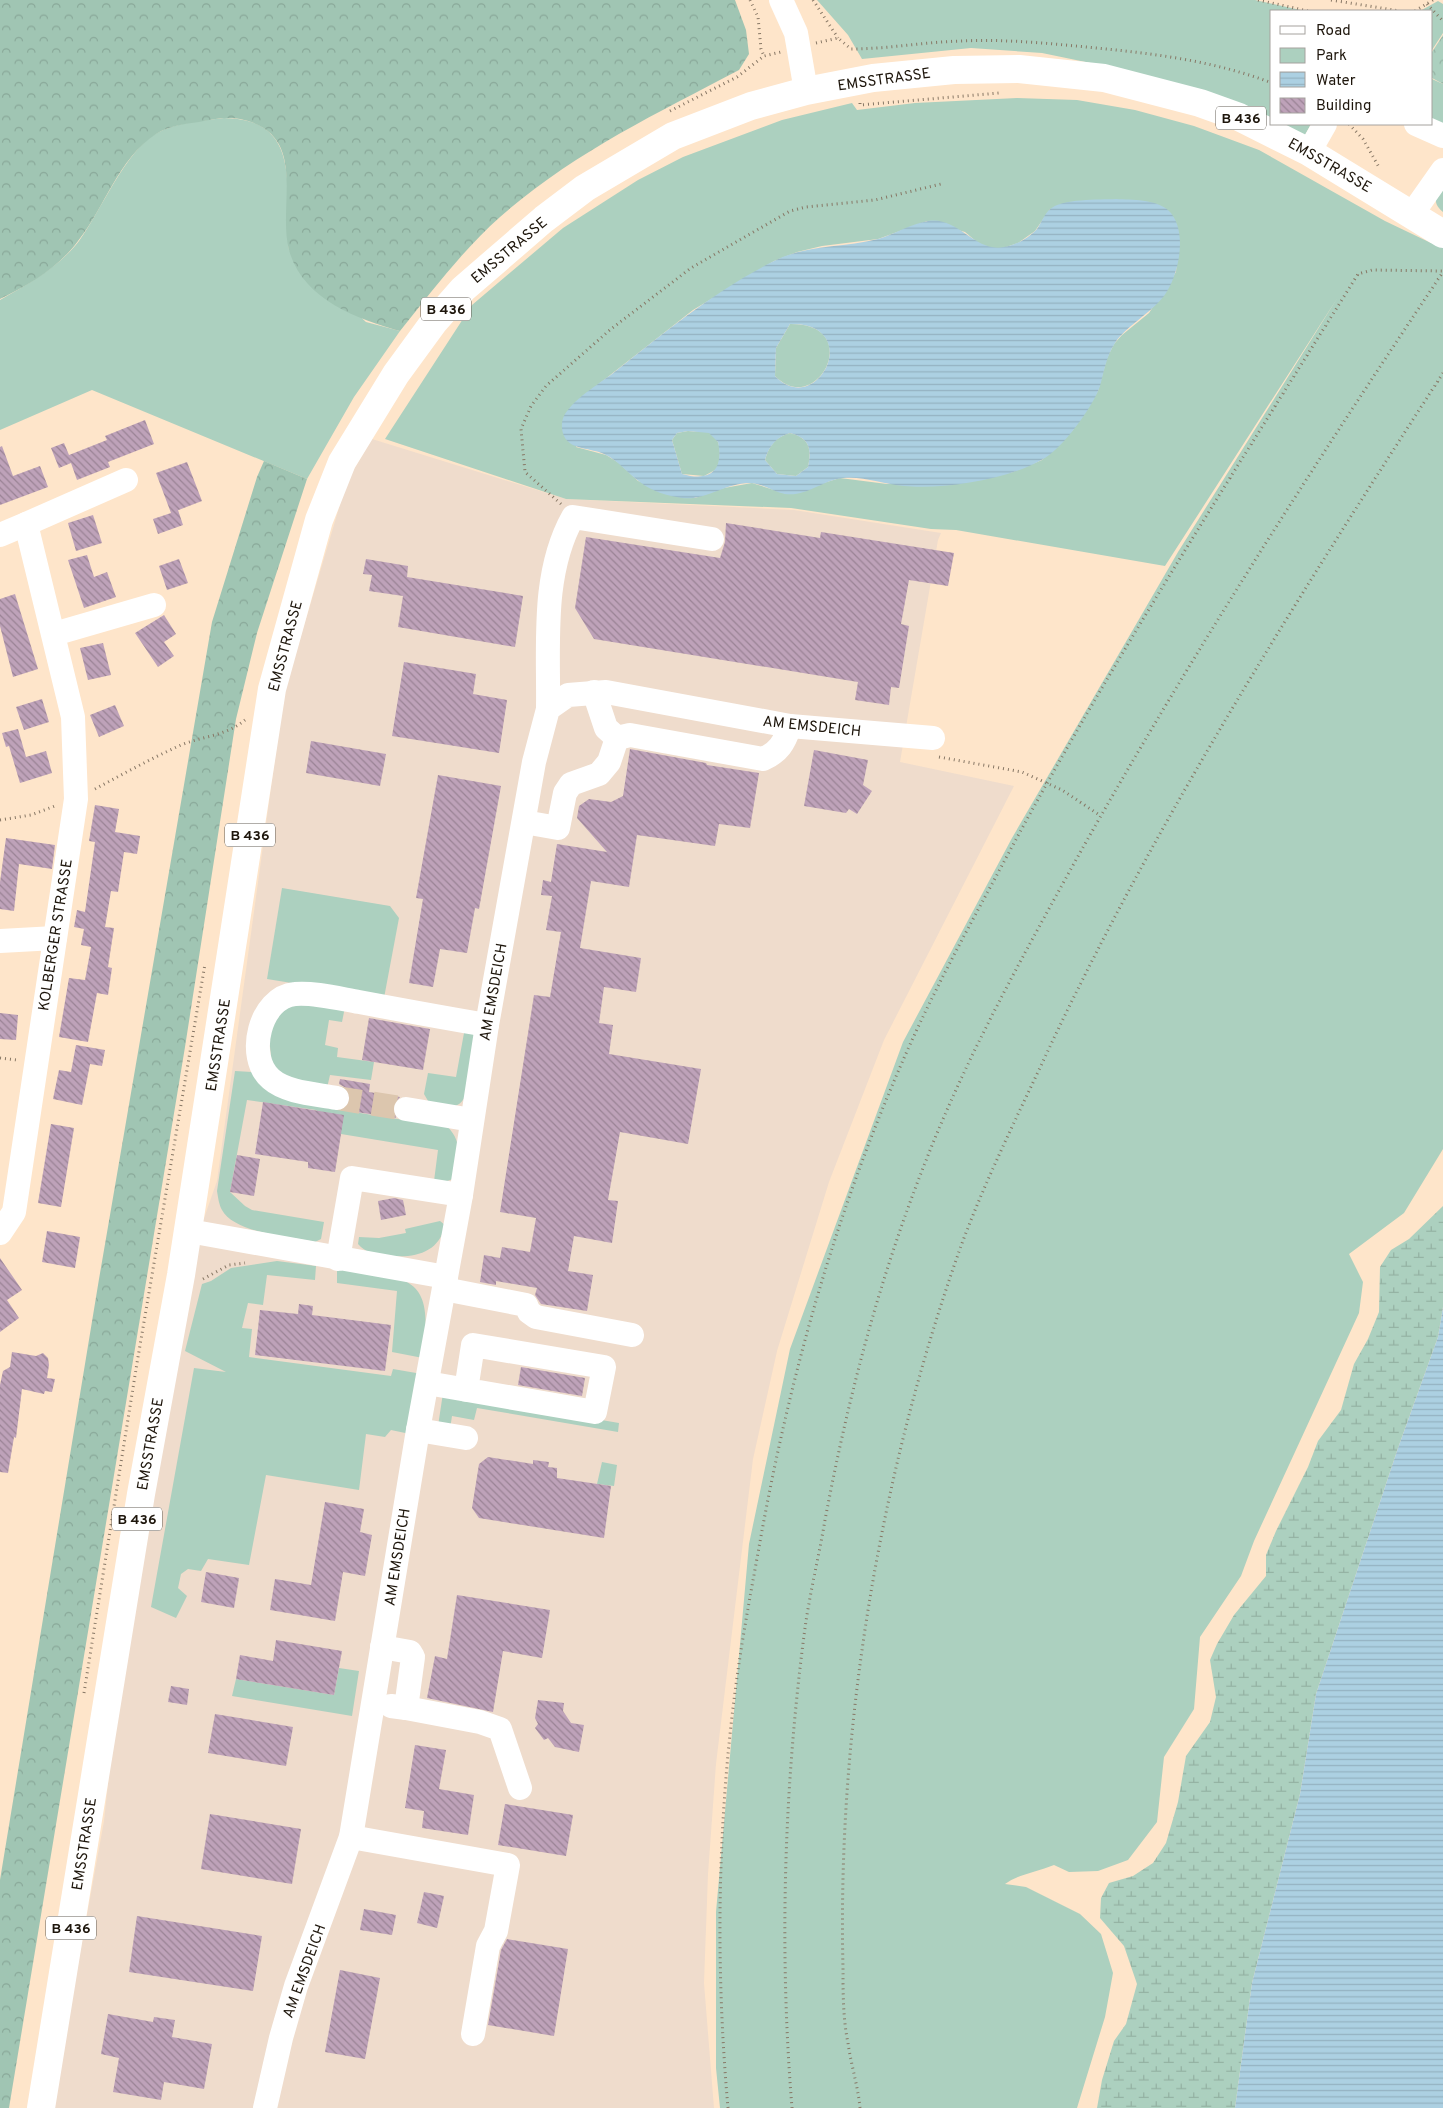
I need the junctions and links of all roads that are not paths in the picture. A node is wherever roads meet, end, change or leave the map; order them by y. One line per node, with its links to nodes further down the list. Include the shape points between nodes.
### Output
1 (781, 0): 2 (street, via 796,33)
2 (806, 91): 6 (main road, EMSSTRASSE / B 436, via 873,78 954,70 1054,72 1104,78 1200,103 1239,117); 29 (main road, EMSSTRASSE / B 436, via 751,106 673,136 600,178 544,220 463,289 434,322 396,374 342,462 319,520 272,689)
3 (1324, 125): 6 (street)
4 (1418, 125): 5 (street)
5 (1443, 136)
6 (1309, 152): 8 (main road, EMSSTRASSE / B 436)
7 (1443, 170): 8 (street)
8 (1412, 214): 9 (main road, EMSSTRASSE / B 436)
9 (1441, 233)
10 (126, 480): 11 (street)
11 (26, 524): 12 (street); 15 (street, KOLBERGER STRASSE)
12 (0, 534)
13 (712, 539): 17 (street, AM EMSDEICH, via 573,517 557,557 549,609)
14 (154, 605): 15 (street)
15 (54, 634): 22 (street, KOLBERGER STRASSE, via 73,717 76,799)
16 (594, 692): 17 (street, AM EMSDEICH, via 568,695); 18 (street, AM EMSDEICH); 19 (street, via 606,728)
17 (548, 709): 21 (street, AM EMSDEICH, via 534,762)
18 (790, 726): 19 (street, via 785,742 774,754 763,759 630,735); 20 (street, AM EMSDEICH)
19 (617, 738): 21 (street, via 609,762 599,774 571,784 565,793 558,828)
20 (933, 738)
21 (524, 822): 24 (street, AM EMSDEICH)
22 (55, 938): 23 (street); 30 (street, KOLBERGER STRASSE, via 14,1212)
23 (0, 941)
24 (487, 1025): 25 (street, via 330,997 295,994 277,1000 265,1016 258,1039 261,1065 271,1079 285,1087); 27 (street, AM EMSDEICH)
25 (337, 1098)
26 (414, 1110): 27 (street)
27 (472, 1120): 28 (street, AM EMSDEICH)
28 (461, 1195): 31 (street, via 352,1178); 32 (street, AM EMSDEICH)
29 (188, 1231): 31 (street); 44 (main road, EMSSTRASSE / B 436, via 141,1494)
30 (0, 1233)
31 (338, 1259): 32 (street)
32 (445, 1283): 33 (street, via 526,1305 536,1317); 34 (street, AM EMSDEICH)
33 (632, 1334)
34 (427, 1384): 35 (street); 36 (street, AM EMSDEICH)
35 (466, 1390): 35 (street, via 596,1412 604,1367 473,1345)
36 (418, 1430): 37 (street); 38 (street, AM EMSDEICH)
37 (466, 1438)
38 (382, 1647): 39 (street, AM EMSDEICH); 40 (street, via 410,1652 413,1657)
39 (373, 1703): 40 (street); 42 (street, AM EMSDEICH)
40 (406, 1708): 41 (street, via 500,1729)
41 (520, 1788)
42 (351, 1837): 43 (street, via 508,1865 496,1931 488,1946); 45 (street, AM EMSDEICH, via 296,1986)
43 (472, 2034)
44 (41, 2108)
45 (265, 2108)

